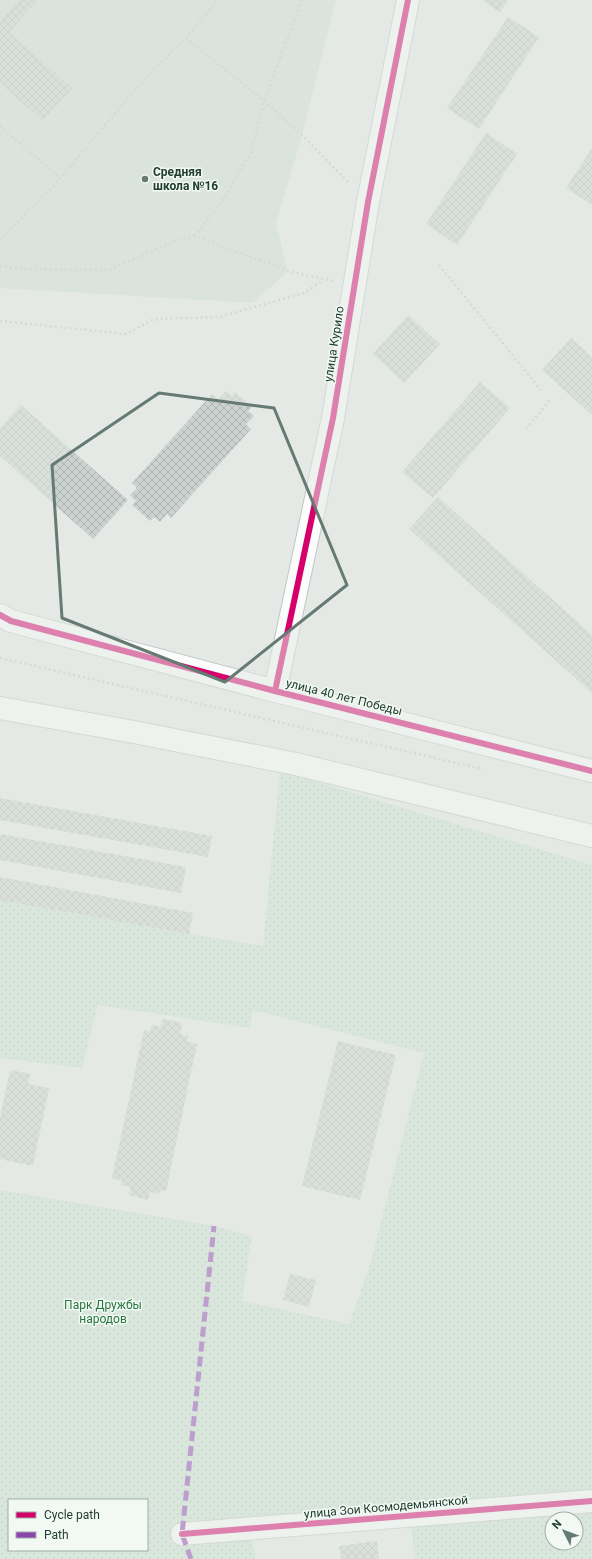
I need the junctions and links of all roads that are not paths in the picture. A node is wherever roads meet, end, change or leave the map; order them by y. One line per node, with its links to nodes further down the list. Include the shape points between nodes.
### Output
1 (408, 0): 3 (street, улица Курило, via 368,202 333,418)
2 (0, 615): 3 (street, улица 40 лет Победы, via 11,621)
3 (275, 691): 5 (street, улица 40 лет Победы)
4 (0, 708): 6 (street, via 296,764)
5 (592, 771)
6 (592, 836)
7 (592, 1502): 8 (street, улица Зои Космодемьянской)
8 (182, 1534)

